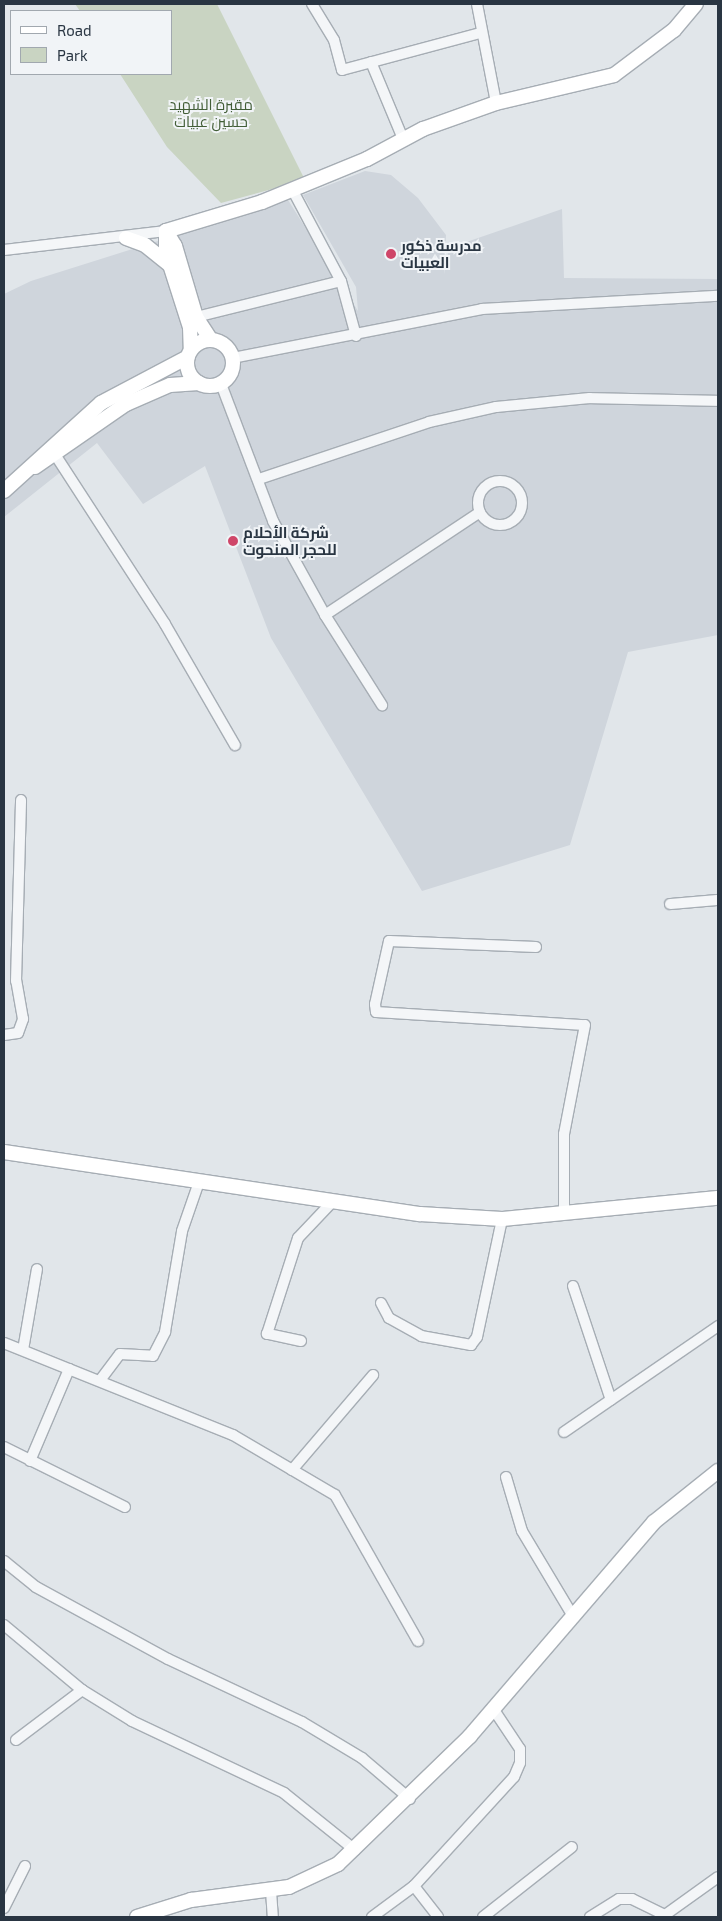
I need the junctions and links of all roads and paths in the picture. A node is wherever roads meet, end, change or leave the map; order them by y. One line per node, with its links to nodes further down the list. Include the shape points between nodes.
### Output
1 (312, 4): 5 (street, via 334,40 342,70)
2 (477, 4): 4 (street)
3 (696, 4): 6 (street, via 674,30 614,75)
4 (480, 33): 5 (street); 6 (street)
5 (371, 62): 7 (street)
6 (496, 103): 7 (street)
7 (403, 139): 8 (street)
8 (292, 190): 9 (street); 13 (street)
9 (166, 231): 10 (street); 12 (street); 15 (street, via 175,246)
10 (126, 238): 11 (street); 12 (street, via 145,245)
11 (4, 250)
12 (170, 264): 18 (street, via 190,327)
13 (341, 281): 15 (street); 16 (street)
14 (718, 296): 16 (street, via 482,309)
15 (196, 317): 17 (street)
16 (356, 336): 19 (street)
17 (211, 340): 18 (street); 19 (street, via 225,345)
18 (190, 354): 20 (street, via 189,372); 24 (street, via 101,403)
19 (233, 358): 21 (street, via 232,373)
20 (199, 384): 21 (street); 23 (street, via 170,385 134,400)
21 (221, 384): 25 (street)
22 (718, 401): 25 (street, via 590,398 496,407 430,422)
23 (56, 456): 24 (street); 30 (street, via 166,624)
24 (26, 472): 26 (street)
25 (260, 480): 28 (street, via 273,521)
26 (4, 491)
27 (480, 512): 27 (street, via 496,525 510,523 522,505 519,491 508,482 493,482 479,498); 28 (street)
28 (325, 615): 29 (street)
29 (382, 705)
30 (235, 745)
31 (22, 800): 35 (street, via 16,981 23,1019 18,1033)
32 (718, 900): 33 (street)
33 (670, 904)
34 (536, 947): 40 (street, via 389,941 375,1004 376,1012 584,1025 564,1134)
35 (4, 1034)
36 (4, 1152): 37 (street)
37 (199, 1182): 39 (street); 51 (street, via 182,1231 165,1332 153,1356 120,1354)
38 (718, 1198): 40 (street)
39 (334, 1200): 41 (street, via 420,1214); 46 (street, via 298,1238 267,1334)
40 (564, 1214): 41 (street)
41 (502, 1219): 44 (street, via 478,1337 471,1346 421,1336 389,1318)
42 (37, 1269): 48 (street)
43 (573, 1286): 52 (street)
44 (381, 1304)
45 (718, 1326): 52 (street)
46 (301, 1341)
47 (4, 1343): 48 (street)
48 (23, 1350): 49 (street)
49 (69, 1369): 51 (street); 55 (street)
50 (373, 1375): 56 (street)
51 (101, 1379): 56 (street, via 137,1398 233,1435)
52 (611, 1400): 53 (street)
53 (564, 1432)
54 (4, 1447): 55 (street)
55 (30, 1461): 59 (street)
56 (292, 1470): 63 (street, via 335,1494)
57 (718, 1471): 61 (street, via 654,1522)
58 (506, 1477): 61 (street, via 522,1531)
59 (125, 1507)
60 (4, 1561): 67 (street, via 36,1587 168,1659 302,1722 362,1758)
61 (574, 1618): 65 (street)
62 (4, 1625): 64 (street)
63 (418, 1641)
64 (82, 1690): 66 (street); 69 (street, via 132,1721 284,1793)
65 (494, 1710): 67 (street); 72 (street, via 520,1749 520,1763 514,1777)
66 (16, 1740)
67 (410, 1799): 69 (street)
68 (572, 1847): 79 (street)
69 (355, 1850): 73 (street, via 319,1876)
70 (24, 1866): 74 (street)
71 (718, 1877): 80 (street, via 665,1915 632,1899 619,1899)
72 (414, 1886): 77 (street); 78 (street)
73 (271, 1891): 75 (street, via 190,1900); 76 (street)
74 (4, 1908)
75 (137, 1917)
76 (273, 1917)
77 (372, 1917)
78 (438, 1917)
79 (483, 1917)
80 (590, 1917)

